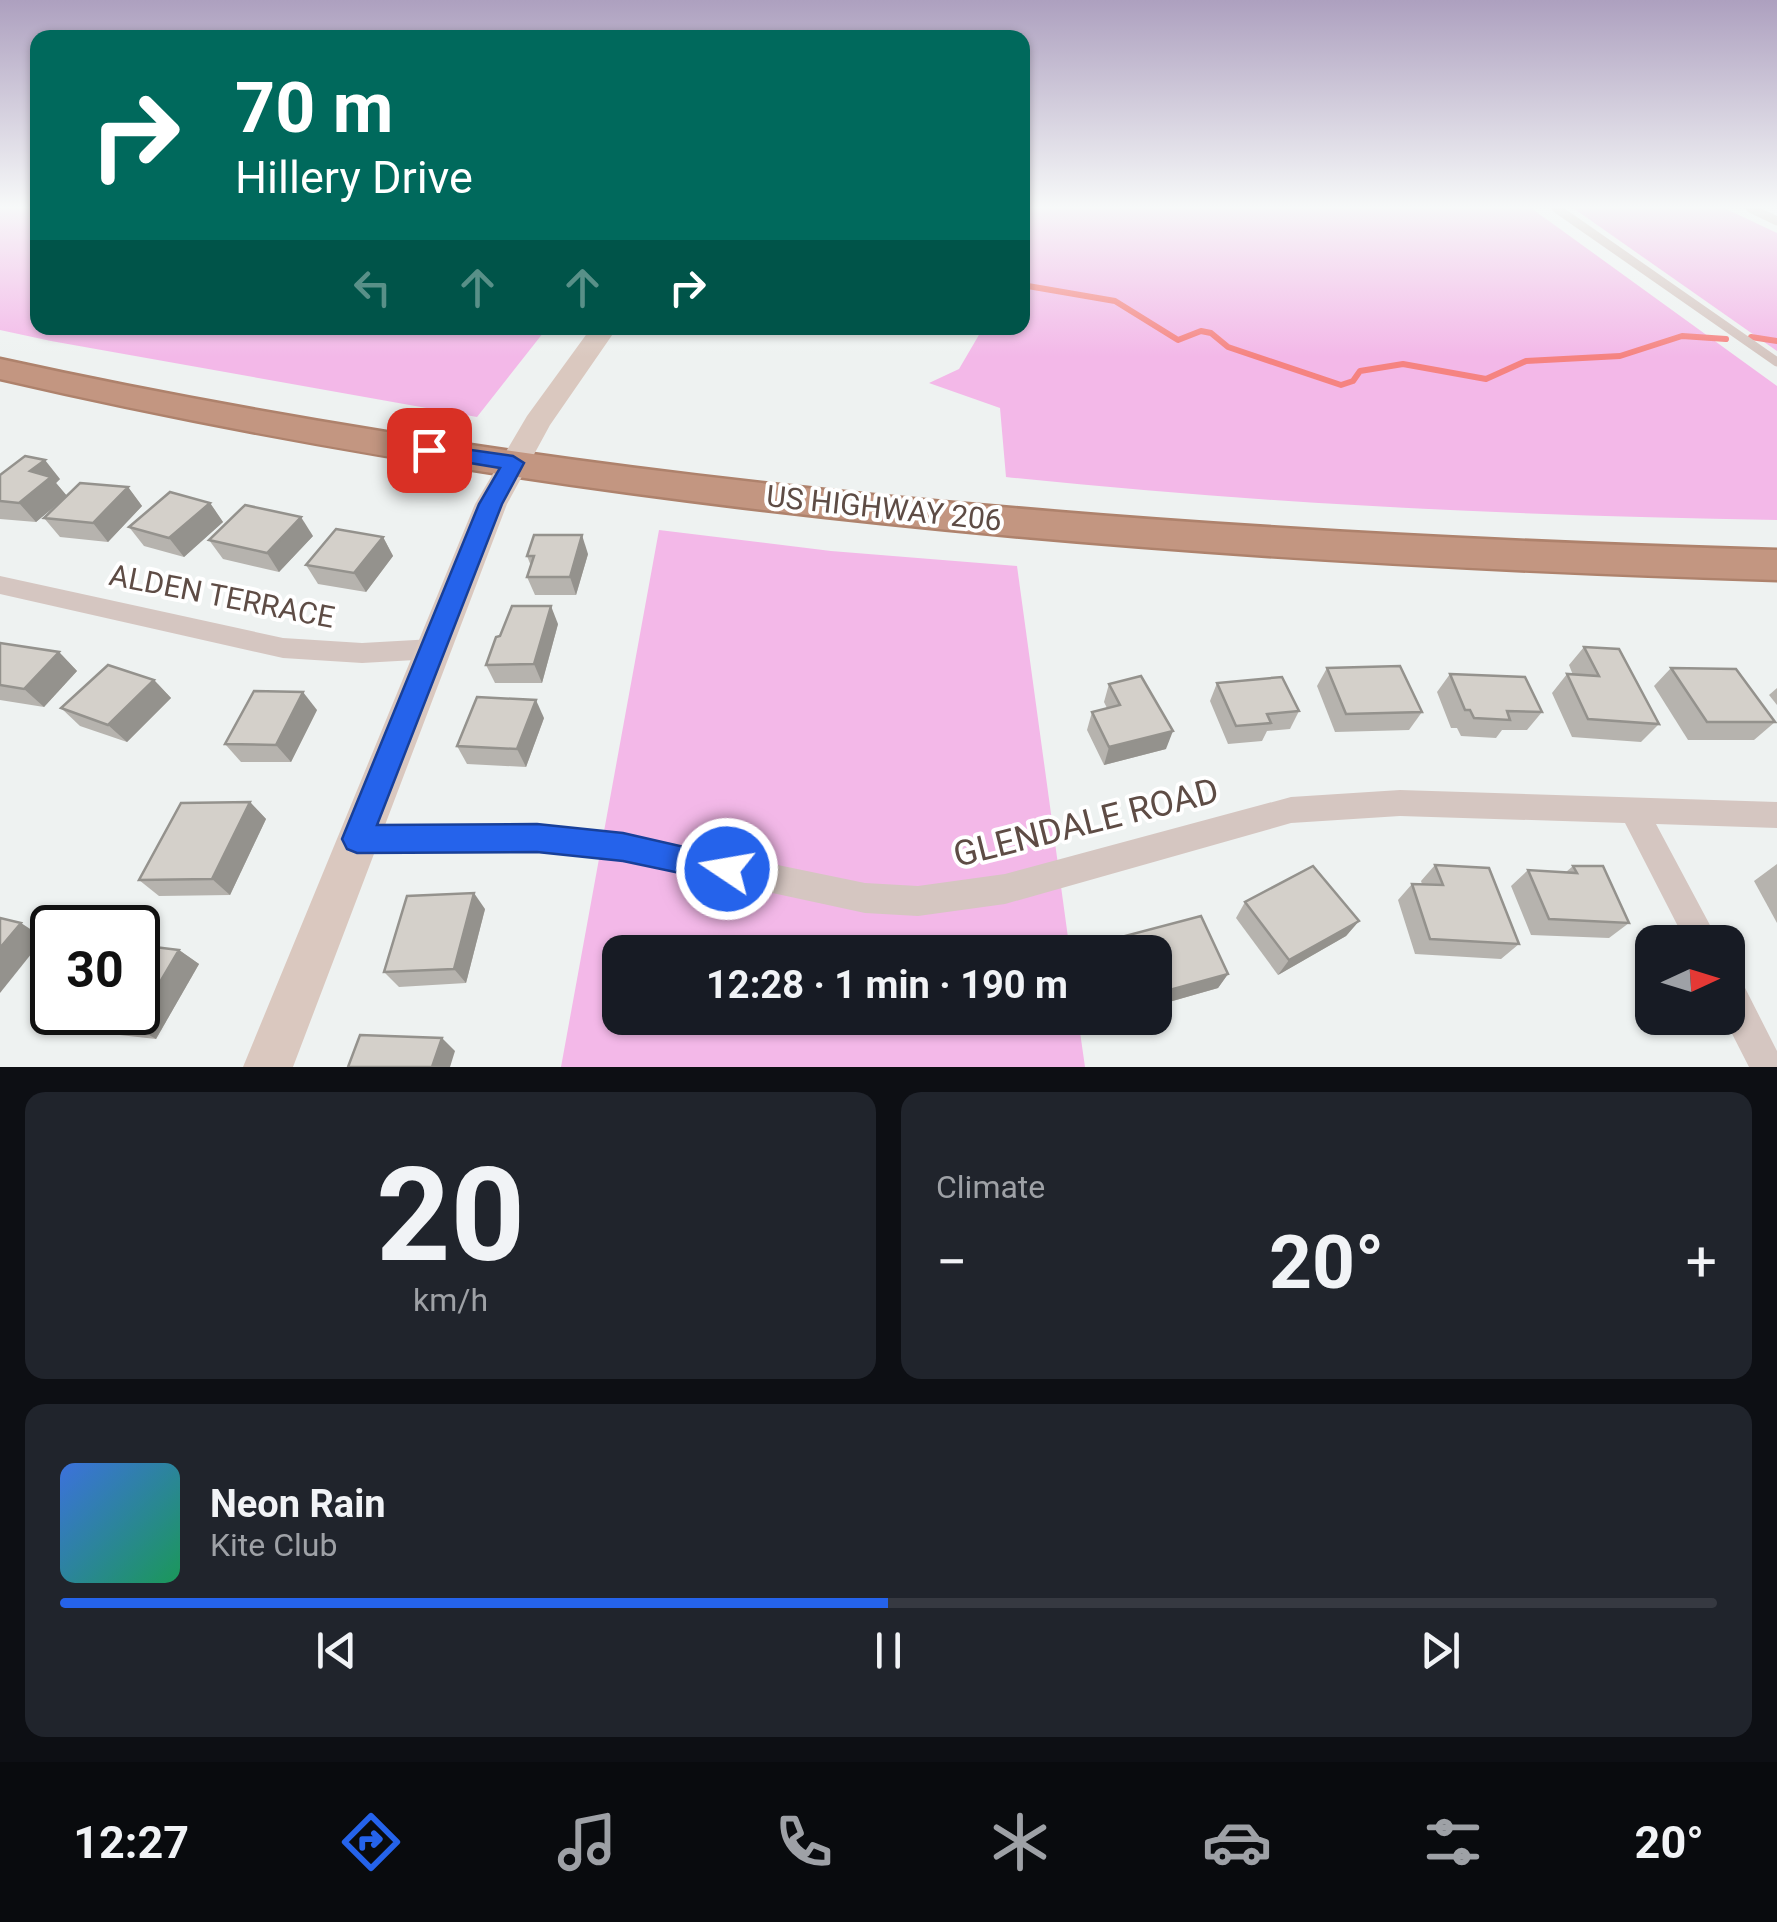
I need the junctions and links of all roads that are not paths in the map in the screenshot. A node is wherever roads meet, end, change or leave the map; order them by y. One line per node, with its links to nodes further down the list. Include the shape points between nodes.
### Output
1 (1627, 258): 3 (lane)
2 (599, 335): 5 (street)
3 (1777, 362)
4 (0, 369): 5 (highway, US HIGHWAY 206, via 238,418)
5 (513, 463): 6 (highway, US HIGHWAY 206, via 797,500 1198,538); 8 (street)
6 (1777, 565)
7 (0, 585): 8 (street, ALDEN TERRACE, via 283,648)
8 (433, 649): 11 (street)
9 (1634, 810): 10 (street, GLENDALE ROAD); 11 (street, GLENDALE ROAD, via 1400,803 1291,810 1005,889 918,901 864,898 623,847 537,838); 12 (street)
10 (1777, 815)
11 (357, 839): 14 (street)
12 (1694, 925)
13 (1745, 1024): 15 (street)
14 (268, 1067)
15 (1767, 1067)

